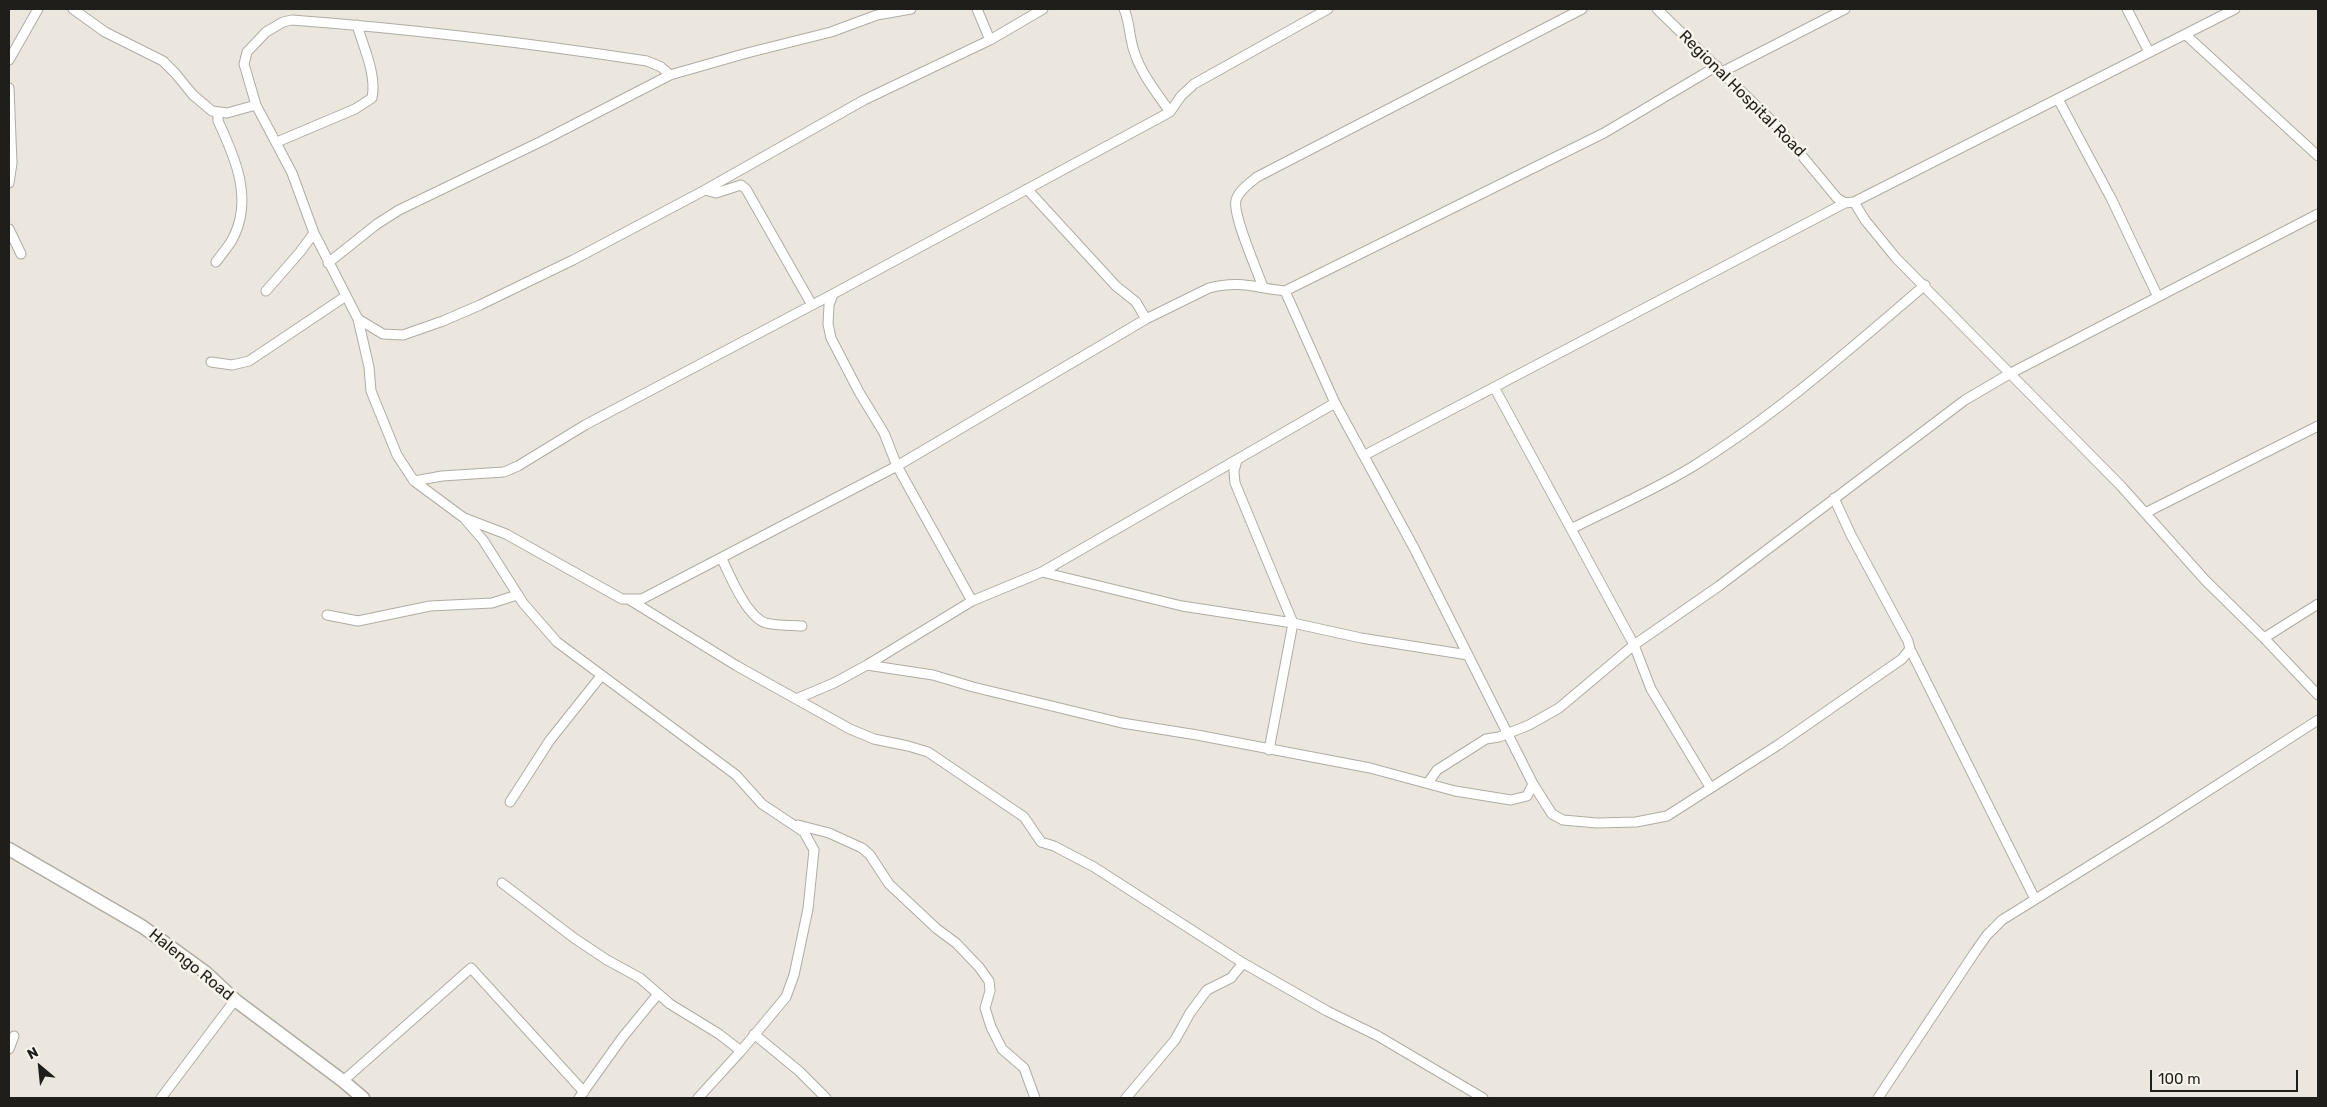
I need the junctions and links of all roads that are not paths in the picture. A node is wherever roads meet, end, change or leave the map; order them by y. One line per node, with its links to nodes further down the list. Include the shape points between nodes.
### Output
1 (38, 9): 17 (street)
2 (73, 9): 24 (street, via 105,32 162,61 202,104)
3 (911, 9): 19 (street, via 877,15 831,32)
4 (977, 9): 15 (street)
5 (1043, 9): 15 (street)
6 (1124, 9): 23 (street, via 1134,51 1145,76)
7 (1328, 9): 23 (street, via 1194,84)
8 (1582, 9): 38 (street, via 1248,185 1239,194 1235,210)
9 (1657, 9): 18 (street, Regional Hospital Road)
10 (1844, 9): 18 (street)
11 (2127, 9): 16 (street)
12 (2235, 9): 14 (street)
13 (357, 25): 19 (street, via 541,45 647,61); 22 (street, via 292,20 266,32 251,46 244,64); 25 (street, via 372,79 372,98 356,109)
14 (2186, 35): 16 (street); 26 (street)
15 (990, 40): 29 (street, via 864,100)
16 (2149, 52): 21 (street)
17 (9, 60)
18 (1720, 69): 30 (street, Regional Hospital Road, via 1779,128 1837,198); 40 (street, via 1604,133)
19 (670, 75): 36 (street, via 399,210)
20 (9, 88): 27 (street, via 12,162)
21 (2058, 99): 30 (street); 43 (street, via 2112,200)
22 (256, 104): 24 (street); 25 (street)
23 (1170, 112): 28 (street)
24 (218, 113): 35 (street, via 243,192 239,223 232,240)
25 (277, 142): 33 (street)
26 (2318, 156)
27 (9, 183)
28 (1027, 189): 41 (street); 46 (street, via 1116,286 1136,302)
29 (706, 190): 44 (street, via 716,193 741,185 746,189); 45 (street, via 573,260 443,321 403,335 384,334)
30 (1849, 203): 37 (street, Regional Hospital Road); 49 (street)
31 (2318, 214): 43 (street)
32 (9, 229): 34 (street)
33 (314, 233): 36 (street); 39 (street)
34 (20, 254)
35 (216, 262)
36 (328, 263): 42 (street)
37 (1925, 285): 48 (street, Regional Hospital Road); 59 (street, via 1820,374 1720,447 1684,471)
38 (1263, 287): 40 (street); 46 (street, via 1236,284 1209,288)
39 (266, 291)
40 (1285, 291): 50 (street)
41 (833, 294): 44 (street); 54 (street, via 828,324 831,338 884,433)
42 (346, 296): 45 (street); 47 (street, via 250,361 232,365)
43 (2158, 297): 48 (street)
44 (812, 305): 55 (street, via 585,425 518,466 497,473)
45 (358, 319): 55 (street, via 371,391 397,455)
46 (1146, 319): 54 (street)
47 (211, 362)
48 (2011, 373): 56 (street, via 1965,400); 57 (street, Regional Hospital Road)
49 (1494, 387): 52 (street); 59 (street)
50 (1335, 403): 52 (street); 53 (street)
51 (2318, 426): 57 (street)
52 (1365, 455): 72 (street)
53 (1237, 460): 61 (street); 67 (street, via 1235,484)
54 (897, 466): 60 (street); 64 (street)
55 (414, 481): 58 (street)
56 (1834, 498): 70 (street); 71 (street)
57 (2145, 513): 69 (street, Regional Hospital Road, via 2205,580)
58 (464, 518): 62 (street, via 483,540); 63 (street, via 506,534 622,599)
59 (1571, 529): 70 (street)
60 (722, 559): 63 (street, via 642,599); 68 (street, via 756,617 766,623)
61 (1042, 572): 64 (street); 67 (street, via 1173,604)
62 (517, 595): 66 (street, via 492,603 430,606 358,621); 74 (street, via 558,642)
63 (630, 600): 76 (street)
64 (972, 601): 73 (street)
65 (2318, 604): 69 (street)
66 (327, 615)
67 (1293, 623): 72 (street, via 1361,638); 79 (street)
68 (802, 626)
69 (2264, 638): 75 (street, Regional Hospital Road)
70 (1634, 646): 78 (street, via 1559,708); 82 (street, via 1651,689)
71 (1910, 649): 82 (street, via 1884,674); 87 (street)
72 (1468, 655): 78 (street)
73 (867, 665): 76 (street); 79 (street, via 933,675 1122,723)
74 (601, 676): 83 (street, via 550,740); 84 (street, via 736,775 762,804)
75 (2318, 695)
76 (796, 699): 88 (street, via 874,740 928,752 1024,818 1041,842 1094,867)
77 (2318, 720): 87 (street)
78 (1508, 734): 80 (street, via 1486,740 1451,760); 81 (street)
79 (1269, 750): 80 (street, via 1370,768)
80 (1428, 783): 81 (street, via 1511,800 1527,796)
81 (1533, 784): 82 (street, via 1552,814 1563,820 1597,823 1636,822 1667,816)
82 (1710, 787)
83 (510, 802)
84 (796, 824): 91 (street, via 814,850 813,876 800,953 786,997); 101 (street, via 829,833 862,848 889,884 979,967 990,991 985,1008 991,1027 1002,1049 1024,1068)
85 (9, 849): 90 (street, Halengo Road, via 143,927 205,972)
86 (502, 884): 89 (street, via 606,960 640,978)
87 (2035, 899): 104 (street, via 2002,920 1987,935)
88 (1243, 963): 102 (street, via 1231,978 1207,990 1175,1040); 103 (street, via 1378,1036)
89 (658, 994): 94 (street); 96 (street)
90 (235, 1000): 95 (street, Halengo Road); 97 (street)
91 (754, 1034): 94 (street); 100 (street)
92 (14, 1036): 93 (street)
93 (9, 1049)
94 (741, 1051): 99 (street)
95 (344, 1081): 96 (street, via 471,968); 98 (street, Halengo Road)
96 (581, 1095)
97 (161, 1098)
98 (363, 1098)
99 (698, 1098)
100 (826, 1098)
101 (1035, 1098)
102 (1126, 1098)
103 (1483, 1098)
104 (1878, 1098)

